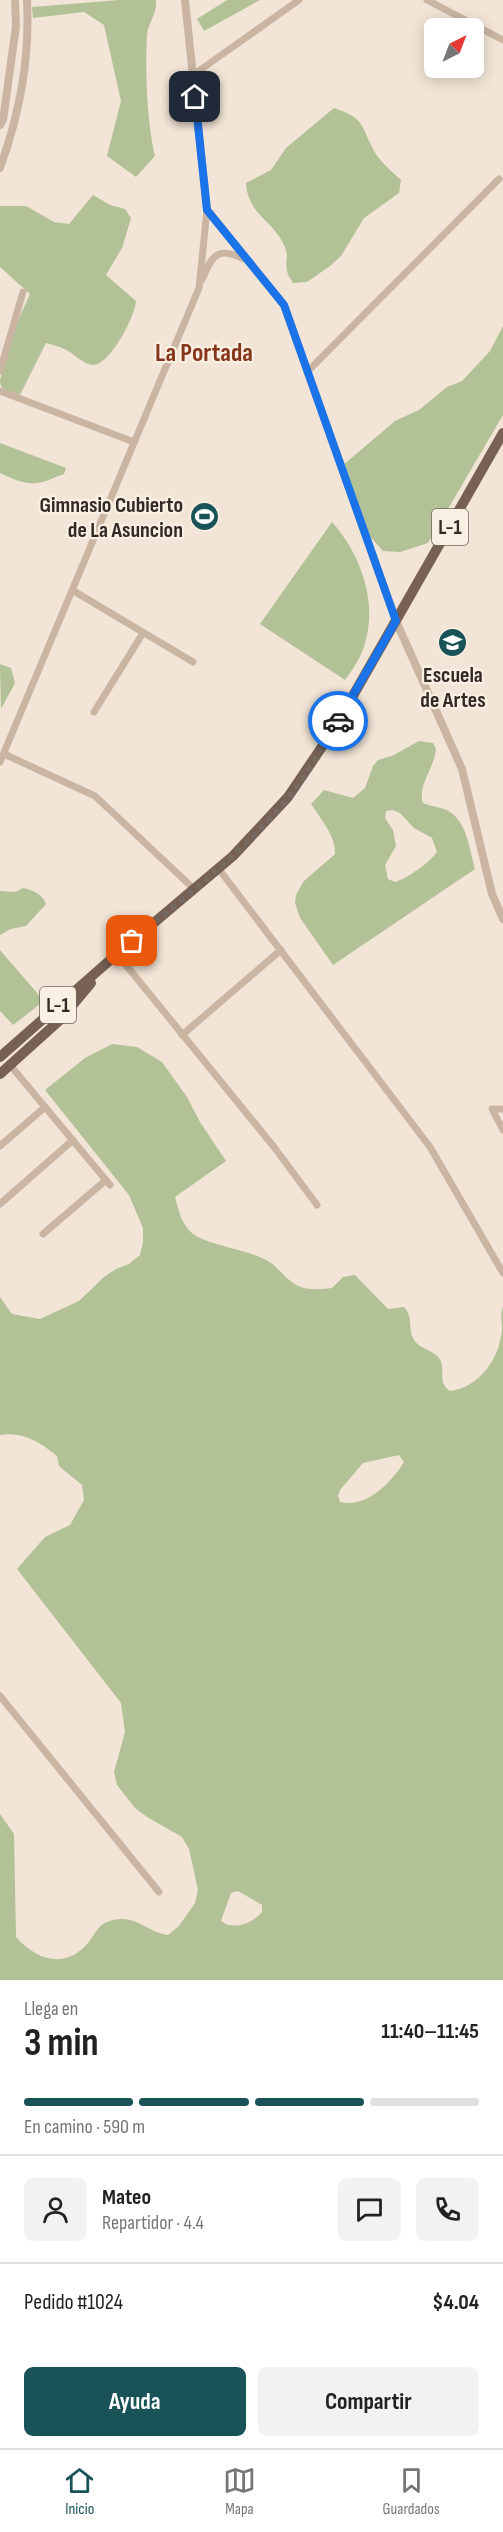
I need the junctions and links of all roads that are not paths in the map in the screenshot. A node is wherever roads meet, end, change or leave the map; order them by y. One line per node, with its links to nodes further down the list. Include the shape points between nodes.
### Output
1 (15, 0): 8 (street, via 16,26)
2 (27, 0): 9 (street, via 25,72 15,127)
3 (185, 0): 7 (street)
4 (299, 0): 7 (street)
5 (427, 0): 6 (street)
6 (503, 40)
7 (193, 75): 11 (street)
8 (0, 125)
9 (0, 168)
10 (499, 179): 16 (street)
11 (207, 210): 12 (street); 13 (street)
12 (248, 262): 13 (street, via 227,252 213,257); 16 (street, via 284,305)
13 (199, 288): 19 (street)
14 (23, 292): 15 (street)
15 (0, 371)
16 (308, 372): 21 (street)
17 (0, 391): 19 (street)
18 (503, 433): 21 (main road, L-1)
19 (134, 442): 20 (street)
20 (72, 591): 22 (street); 25 (street)
21 (396, 621): 27 (main road, L-1, via 302,780 258,831); 29 (street, via 462,770 492,894)
22 (143, 633): 23 (street); 24 (street)
23 (192, 662)
24 (94, 712)
25 (4, 754): 26 (street); 28 (street, via 95,796)
26 (0, 762)
27 (218, 868): 28 (main road, L-1); 30 (street)
28 (194, 889): 31 (main road, L-1)
29 (503, 918)
30 (281, 950): 32 (street); 44 (street, via 430,1147)
31 (117, 954): 32 (street); 33 (main road, L-1); 34 (main road, L-1, via 61,1019)
32 (182, 1035): 42 (street)
33 (0, 1057)
34 (10, 1065): 35 (main road, L-1); 36 (street)
35 (0, 1074)
36 (45, 1107): 39 (street); 40 (street)
37 (503, 1109): 38 (street, via 492,1109)
38 (503, 1130)
39 (72, 1140): 41 (street); 43 (street, via 108,1182)
40 (0, 1146)
41 (0, 1204)
42 (317, 1204)
43 (43, 1234)
44 (503, 1273)
45 (0, 1696): 46 (street)
46 (159, 1892)

